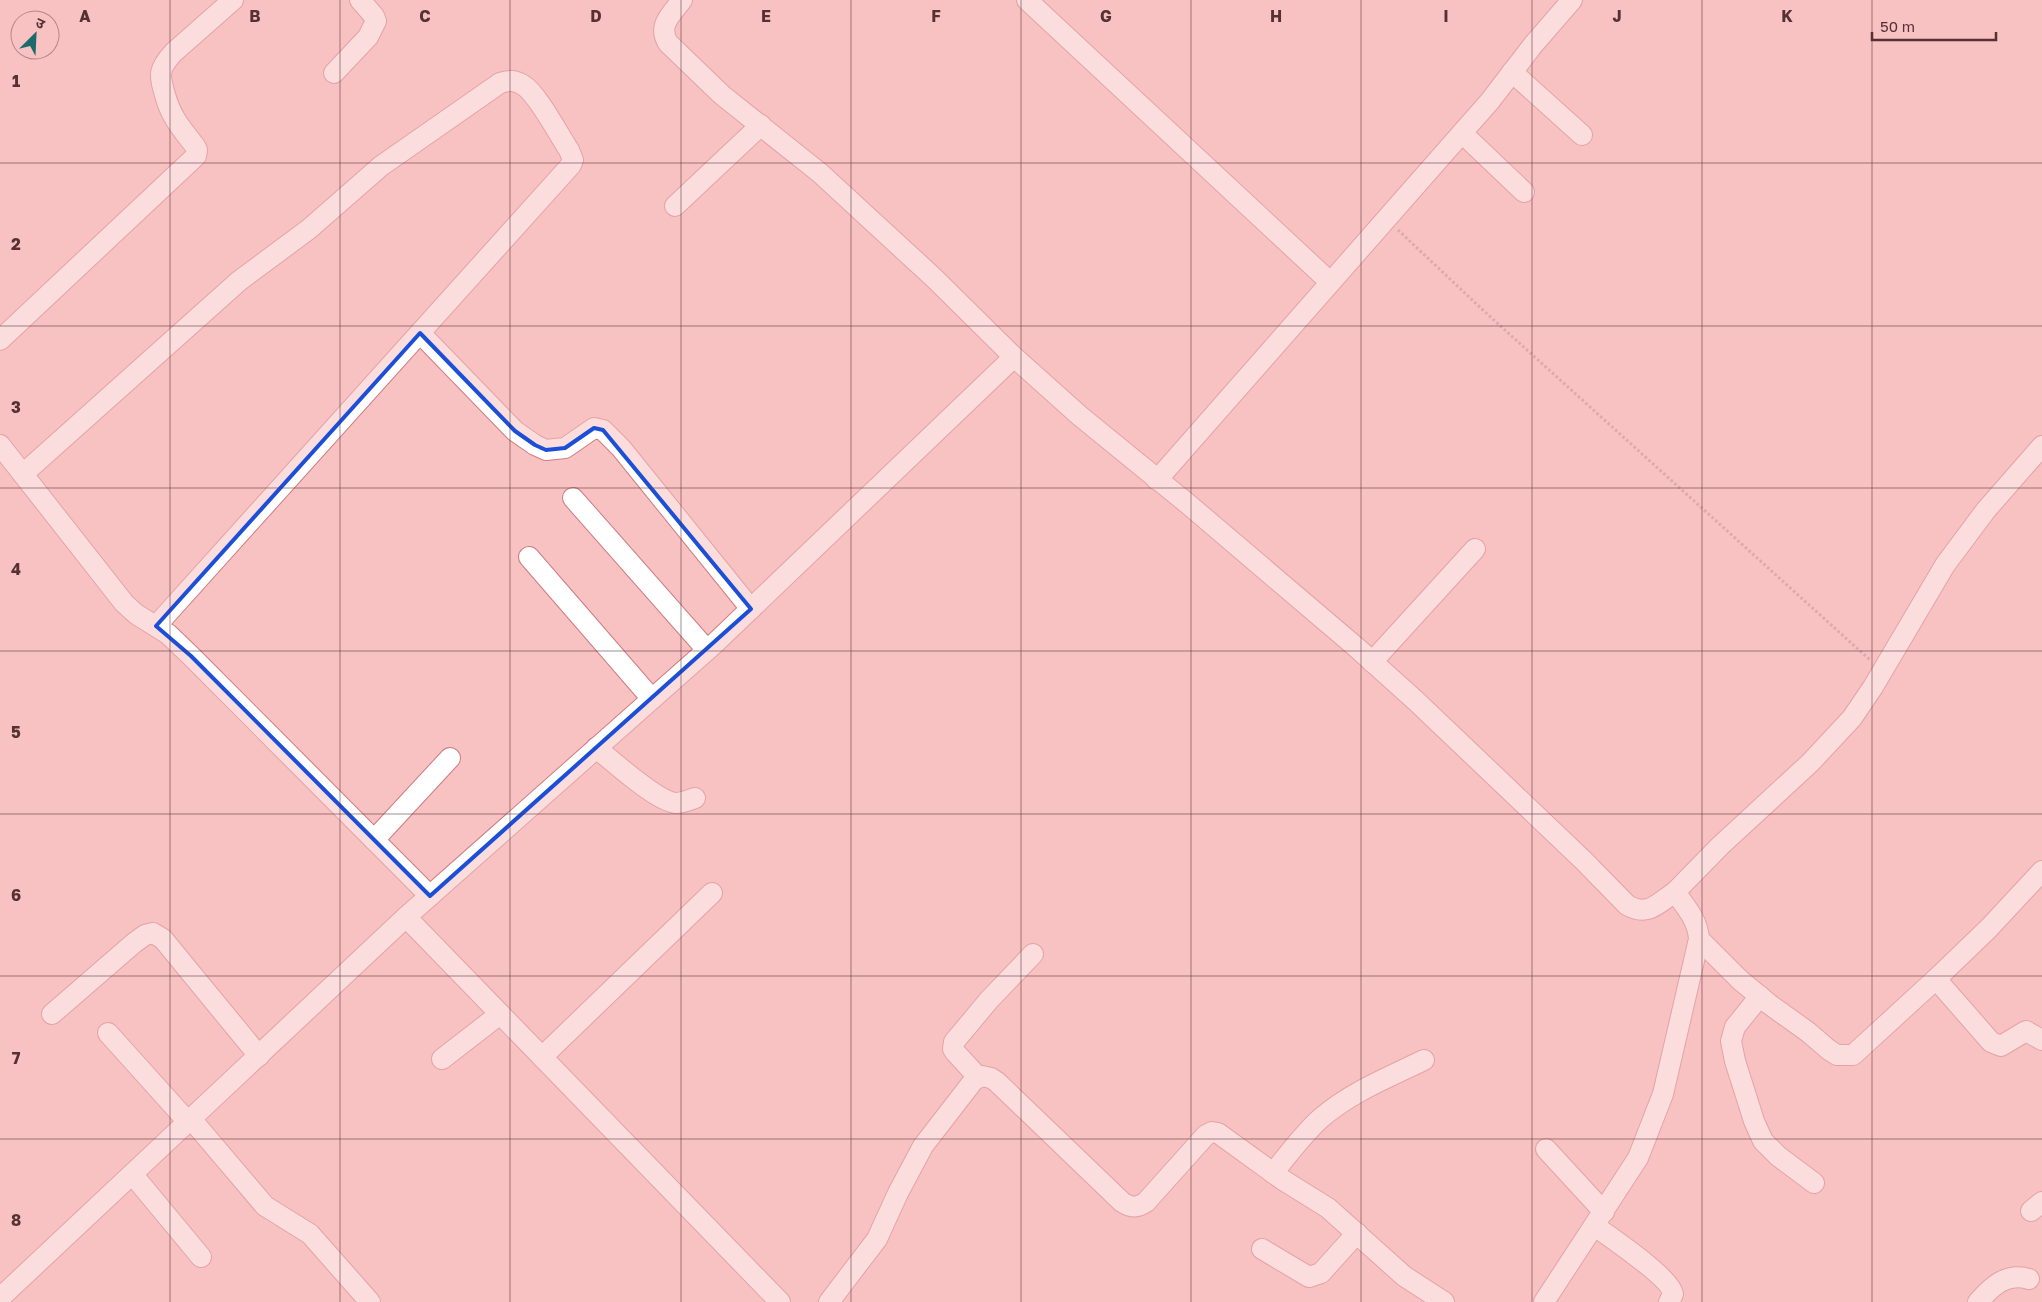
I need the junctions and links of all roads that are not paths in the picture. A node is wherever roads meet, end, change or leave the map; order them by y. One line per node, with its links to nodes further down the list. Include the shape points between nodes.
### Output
1 (233, 0): 15 (street, via 174,52 161,69 161,82 170,111 195,146 196,156)
2 (360, 0): 7 (street, via 376,21 368,37)
3 (682, 0): 8 (street, via 663,29 668,43 722,95)
4 (1027, 0): 13 (street)
5 (1572, 0): 6 (street)
6 (1512, 72): 9 (street); 10 (street)
7 (334, 73)
8 (761, 125): 12 (street); 16 (street, via 820,173)
9 (1462, 133): 11 (street); 13 (street)
10 (1582, 135)
11 (1524, 192)
12 (676, 206)
13 (1330, 282): 20 (street)
14 (420, 333): 19 (street, via 566,172 573,160 529,90 515,81 500,83 381,166 309,230 240,281); 24 (street, via 515,431 535,445 546,450 565,448 594,428 603,430); 25 (street)
15 (0, 340)
16 (1014, 357): 20 (street); 24 (street)
17 (0, 445): 19 (street)
18 (2040, 452): 34 (street, via 1986,510 1956,550 1852,718 1810,763)
19 (23, 474): 25 (street, via 124,603)
20 (1158, 480): 27 (street)
21 (573, 498): 26 (street)
22 (1475, 549): 27 (street)
23 (529, 557): 28 (street)
24 (751, 609): 26 (street)
25 (156, 626): 32 (street, via 191,656)
26 (707, 650): 28 (street)
27 (1372, 662): 34 (street, via 1489,770 1627,905 1637,910 1650,909)
28 (652, 699): 29 (street)
29 (596, 748): 31 (street, via 667,801 676,803); 36 (street)
30 (450, 758): 32 (street)
31 (694, 798)
32 (374, 840): 36 (street)
33 (2042, 871): 40 (street)
34 (1675, 892): 38 (street, via 1694,919)
35 (712, 893): 47 (street)
36 (430, 896): 37 (street)
37 (406, 917): 43 (street); 46 (street)
38 (1699, 939): 41 (street); 56 (street, via 1663,1094 1638,1158)
39 (1033, 954): 50 (street, via 954,1042 955,1052)
40 (1936, 979): 41 (street, via 1861,1050 1846,1056 1830,1050); 45 (street, via 1991,1042 2001,1046 2026,1031)
41 (1760, 996): 55 (street, via 1735,1027 1731,1041 1736,1061 1763,1141)
42 (52, 1014): 46 (street, via 134,943 145,935 153,934 163,939)
43 (500, 1014): 47 (street); 48 (street)
44 (108, 1033): 51 (street)
45 (2042, 1040)
46 (260, 1056): 51 (street)
47 (542, 1057): 64 (street)
48 (442, 1059)
49 (1424, 1060): 53 (street, via 1341,1103 1320,1119)
50 (978, 1077): 53 (street, via 987,1076 997,1082 1128,1206 1140,1207 1146,1202 1212,1132 1225,1136); 65 (street, via 923,1146 877,1239)
51 (190, 1121): 54 (street); 63 (street, via 265,1206 310,1234)
52 (1546, 1149): 56 (street)
53 (1273, 1173): 57 (street, via 1328,1208)
54 (133, 1175): 59 (street); 61 (street)
55 (1814, 1183)
56 (1600, 1219): 66 (street); 67 (street, via 1669,1285 1673,1294)
57 (1356, 1233): 58 (street, via 1321,1273 1309,1277); 62 (street, via 1404,1276)
58 (1262, 1249)
59 (201, 1257)
60 (2029, 1279): 68 (street, via 2009,1277)
61 (8, 1297)
62 (1439, 1301)
63 (370, 1302)
64 (780, 1302)
65 (828, 1302)
66 (1544, 1302)
67 (1669, 1302)
68 (1978, 1302)

